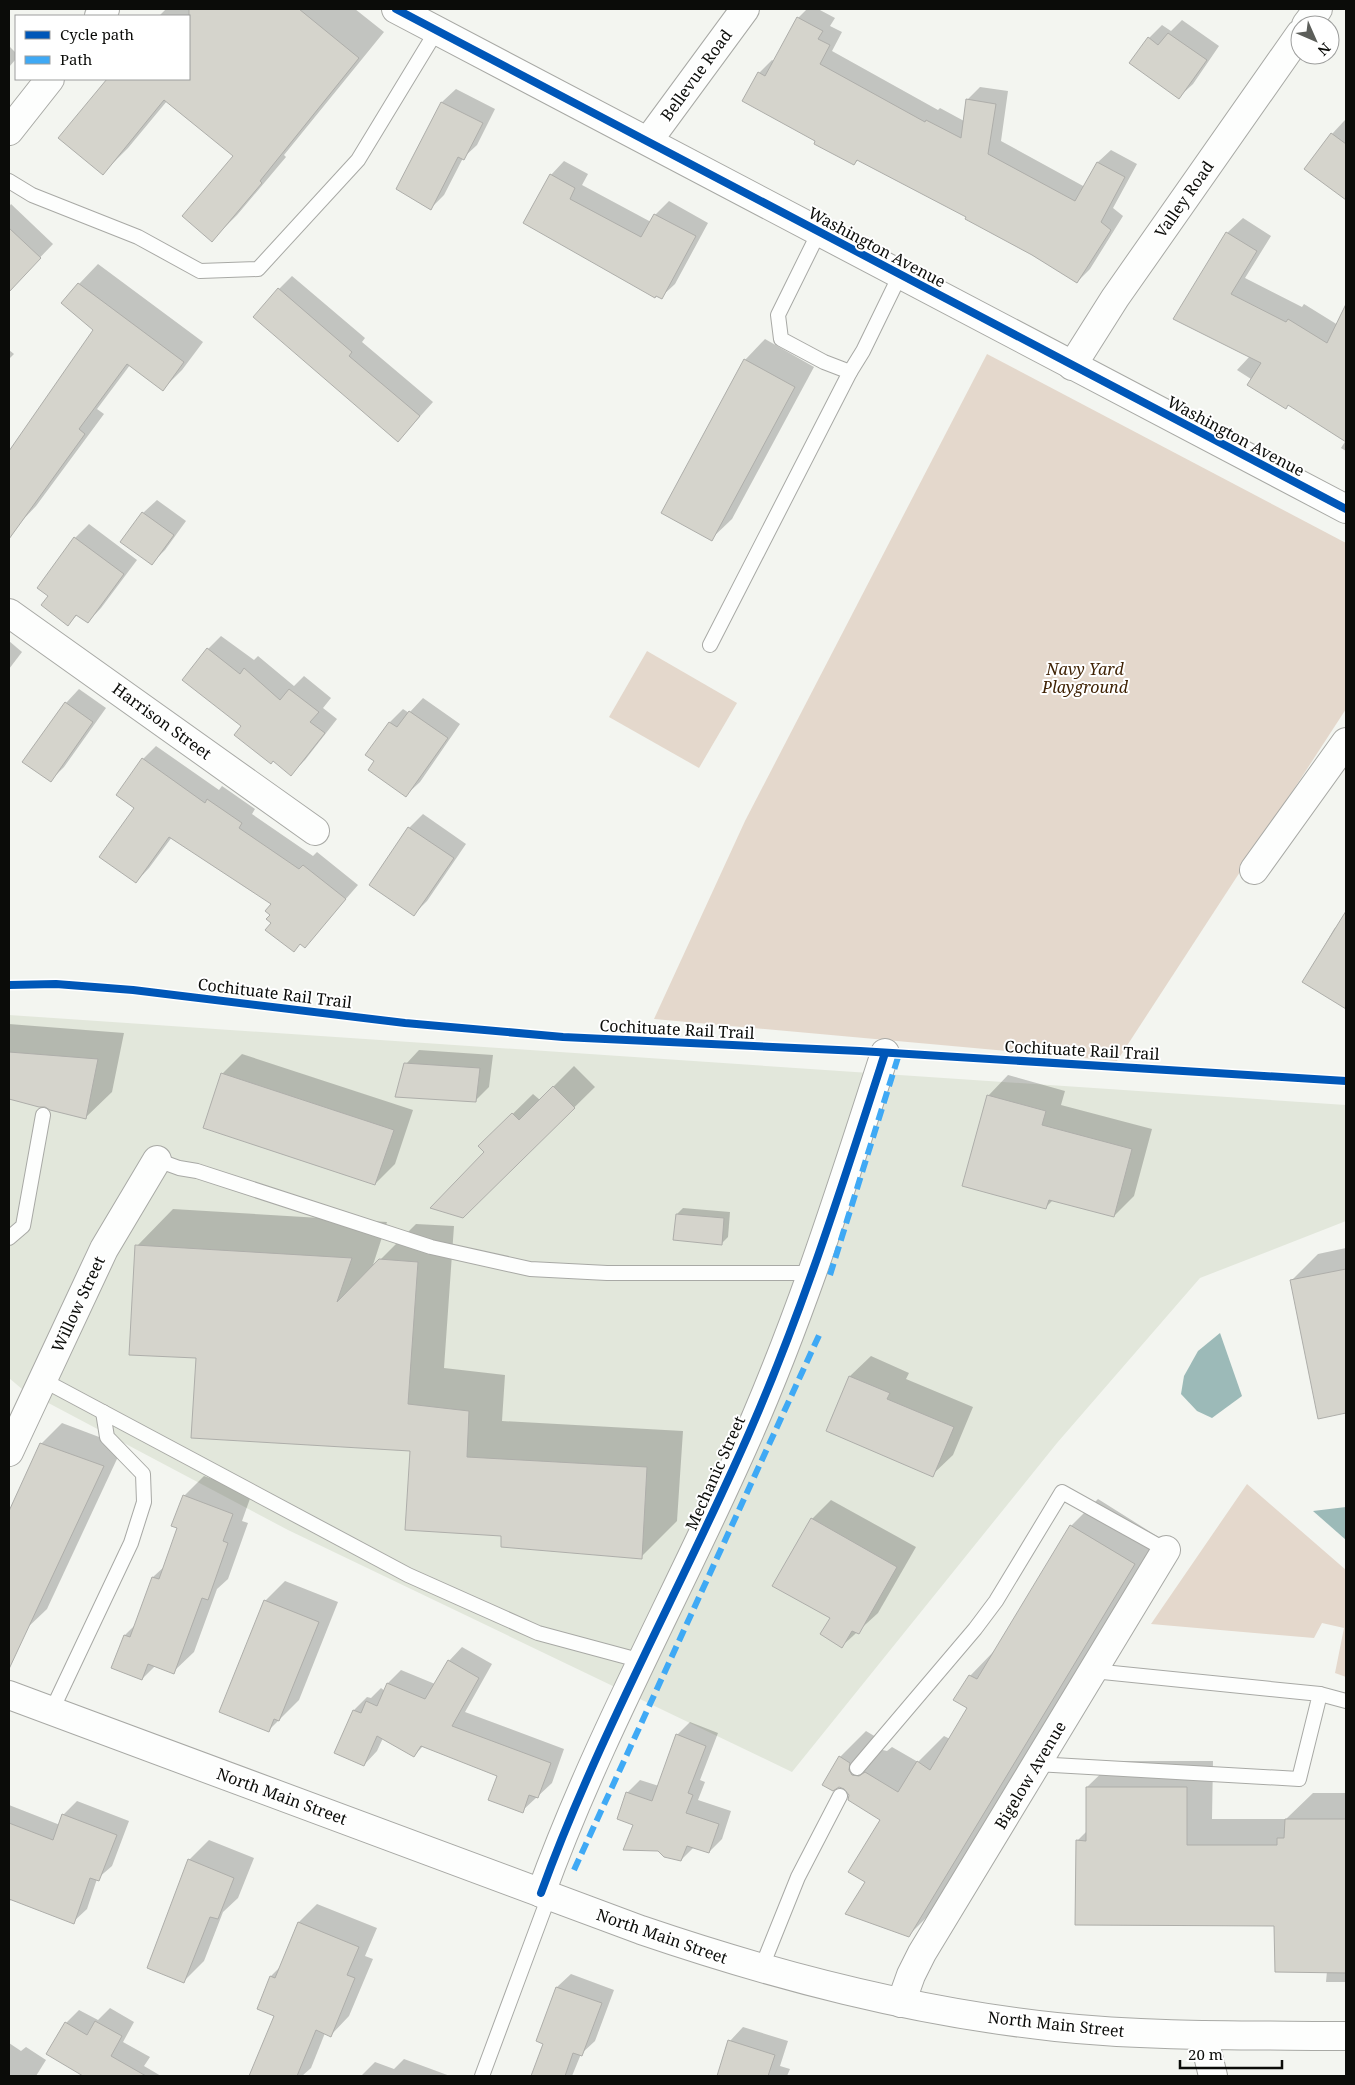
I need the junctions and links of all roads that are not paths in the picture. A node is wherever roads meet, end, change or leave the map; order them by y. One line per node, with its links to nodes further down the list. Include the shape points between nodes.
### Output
1 (396, 9): 3 (street, Washington Avenue)
2 (745, 9): 7 (street, Bellevue Road)
3 (437, 30): 7 (street, Washington Avenue); 8 (lane, via 358,160 258,269 200,271 138,237 32,195)
4 (1290, 48): 11 (street, Valley Road, via 1115,298)
5 (49, 80): 6 (street)
6 (9, 131)
7 (648, 141): 9 (street, Washington Avenue)
8 (9, 181)
9 (819, 232): 10 (street, Washington Avenue); 12 (lane, via 778,315 781,339)
10 (900, 275): 11 (street, Washington Avenue); 12 (lane)
11 (1072, 366): 13 (street, Washington Avenue)
12 (850, 372): 15 (lane)
13 (1346, 509)
14 (9, 613): 17 (street, Harrison Street)
15 (710, 645)
16 (1346, 742): 18 (street)
17 (314, 831)
18 (1254, 870)
19 (885, 1053): 23 (street, Mechanic Street)
20 (43, 1115): 22 (lane, via 23,1226)
21 (157, 1160): 23 (lane, via 430,1247 530,1269 606,1273); 24 (street, Willow Street, via 104,1249)
22 (9, 1238)
23 (811, 1274): 28 (street, Mechanic Street, via 734,1468)
24 (43, 1380): 25 (lane); 26 (street, Willow Street)
25 (103, 1412): 28 (lane, via 408,1575 538,1634); 33 (lane, via 107,1437 143,1474 144,1502 131,1543)
26 (9, 1452)
27 (1166, 1550): 29 (street, Bigelow Avenue); 35 (lane, via 1062,1492 991,1608)
28 (642, 1661): 37 (street, Mechanic Street, via 588,1775)
29 (1093, 1671): 30 (lane); 34 (street, Bigelow Avenue)
30 (1320, 1694): 32 (lane); 34 (lane, via 1299,1779)
31 (9, 1695): 33 (street, North Main Street)
32 (1346, 1701)
33 (52, 1710): 37 (street, North Main Street)
34 (1036, 1764): 39 (street, Bigelow Avenue, via 922,1953)
35 (857, 1768)
36 (840, 1796): 38 (lane, via 798,1877)
37 (545, 1894): 38 (street, North Main Street); 42 (lane)
38 (761, 1968): 39 (street, North Main Street)
39 (901, 2003): 40 (street, North Main Street, via 1056,2027)
40 (1203, 2035): 41 (street, North Main Street); 43 (street)
41 (1346, 2036)
42 (482, 2076)
43 (1214, 2076)

